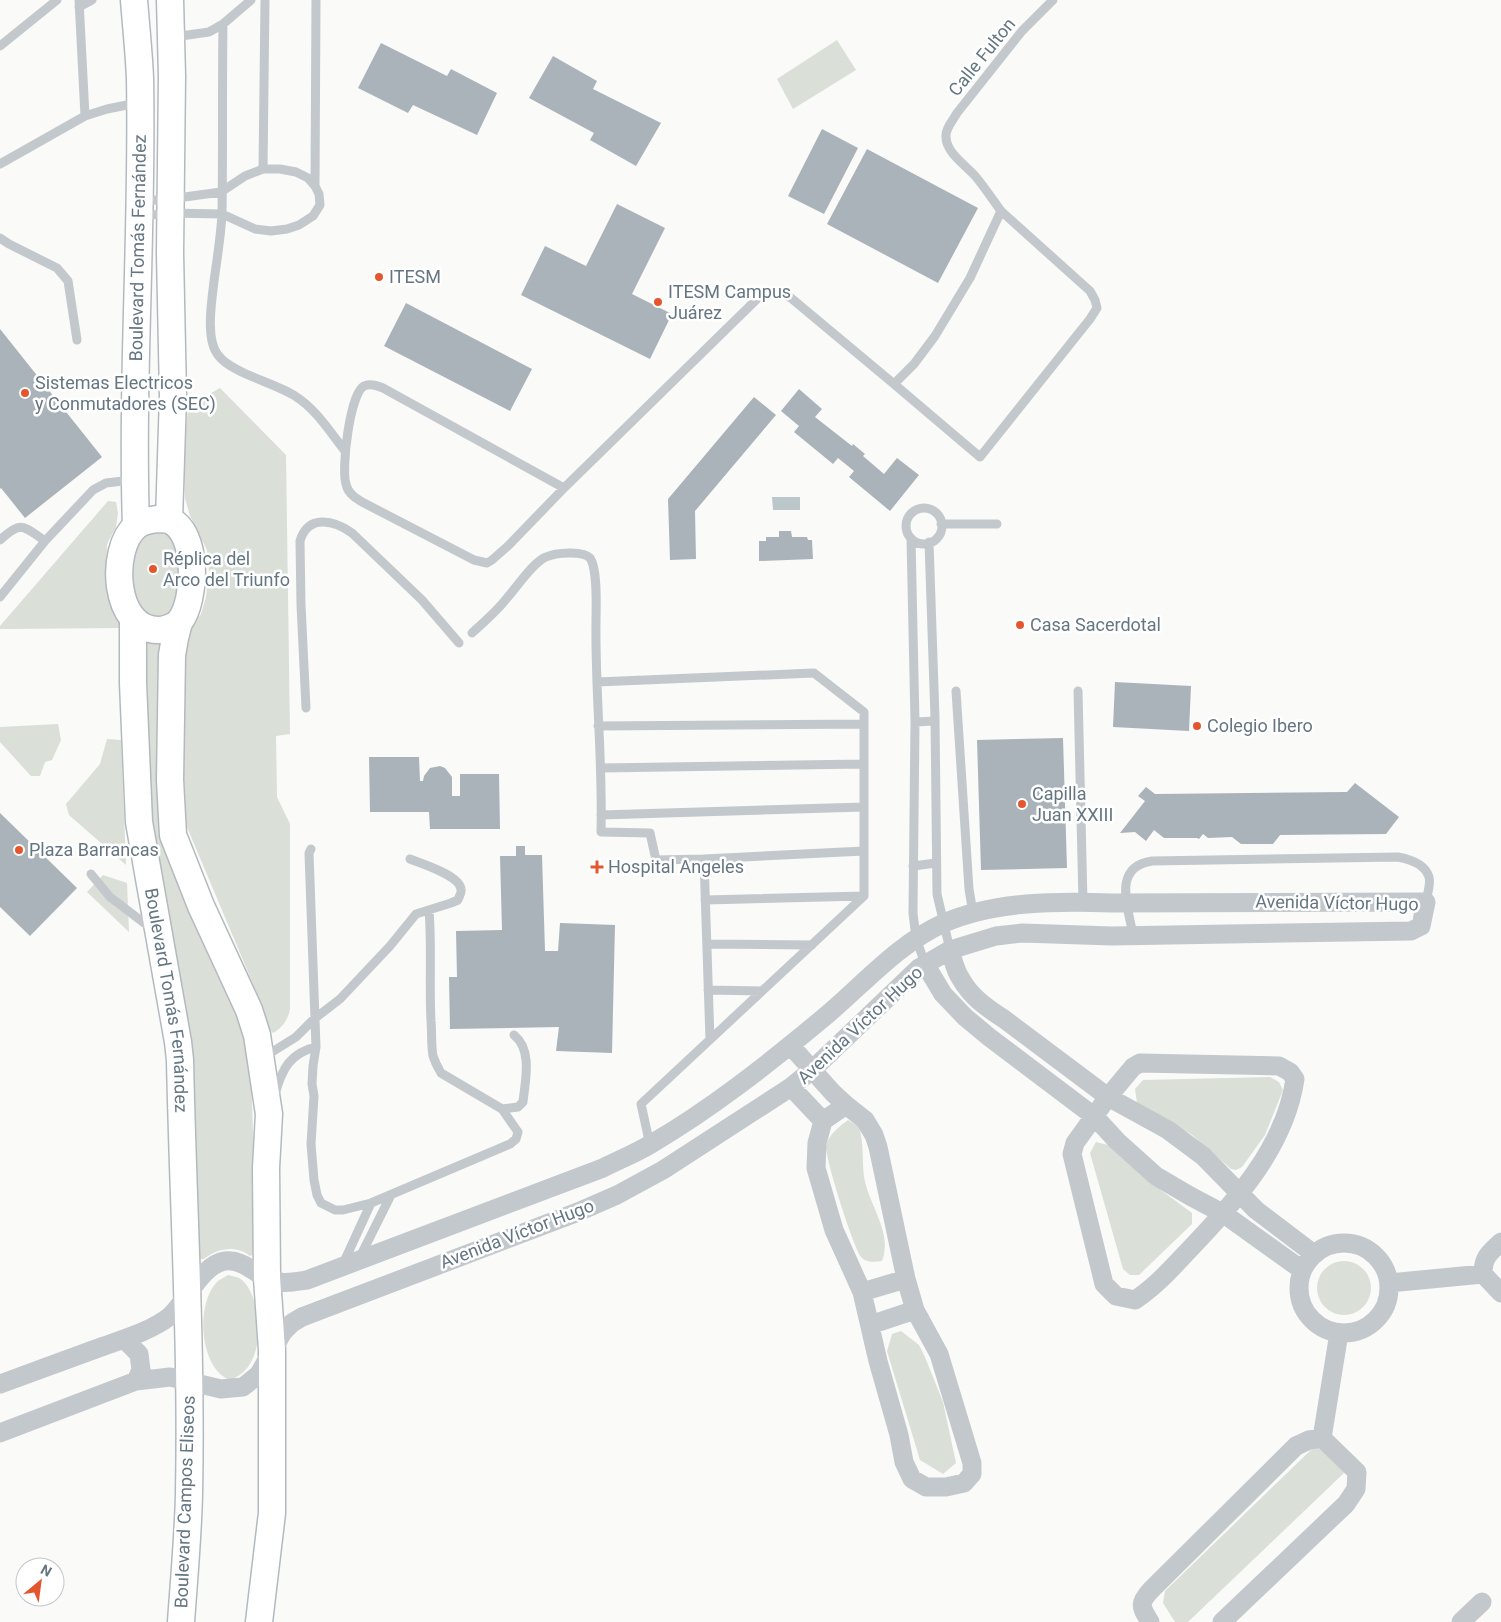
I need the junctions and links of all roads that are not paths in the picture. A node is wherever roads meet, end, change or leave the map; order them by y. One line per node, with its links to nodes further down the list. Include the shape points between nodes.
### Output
1 (57, 0): 12 (lane)
2 (92, 0): 9 (lane)
3 (134, 0): 14 (main road, Boulevard Tomás Fernández)
4 (170, 0): 11 (main road, Boulevard Tomás Fernández)
5 (250, 0): 10 (lane)
6 (265, 0): 18 (lane)
7 (316, 0): 19 (lane)
8 (1053, 0): 23 (lane, Calle Fulton, via 1022,31 957,113 945,135 952,152)
9 (79, 4): 16 (lane)
10 (223, 24): 11 (lane, via 201,34); 20 (lane)
11 (171, 37): 13 (main road, Boulevard Tomás Fernández)
12 (0, 46)
13 (172, 76): 14 (main road); 21 (main road, Boulevard Tomás Fernández)
14 (140, 77): 15 (main road, Boulevard Tomás Fernández)
15 (140, 103): 16 (lane); 22 (main road, Boulevard Tomás Fernández)
16 (85, 116): 17 (lane)
17 (0, 164)
18 (263, 169): 19 (lane, via 296,172); 20 (lane, via 245,176)
19 (316, 186): 24 (lane, via 320,206 313,216 287,229 254,229)
20 (221, 192): 21 (lane); 24 (lane)
21 (170, 206): 22 (lane); 22 (lane); 24 (lane); 32 (main road, Boulevard Tomás Fernández, via 173,396)
22 (140, 208): 30 (main road, Boulevard Tomás Fernández)
23 (1001, 211): 28 (lane, via 970,278 935,336); 28 (lane, Calle Fulton, via 1090,291 1096,308 1090,319 980,457)
24 (222, 214): 29 (lane, via 211,320 213,346 218,356 296,396 318,416)
25 (0, 238): 26 (lane)
26 (4, 244): 27 (lane, via 57,268 68,280)
27 (77, 340)
28 (894, 384): 31 (lane, via 791,298 770,293 758,298)
29 (345, 451): 31 (lane, via 358,395 364,386 375,385); 31 (lane, via 344,480 356,498 481,562 492,560)
30 (134, 480): 35 (main road, Boulevard Tomás Fernández); 38 (lane, via 106,483 93,490)
31 (564, 488)
32 (169, 520): 35 (main road, via 144,521); 42 (main road, via 179,528 186,541 192,567 190,594)
33 (941, 524): 34 (lane); 36 (lane, via 930,509 913,511 906,521); 39 (lane, via 938,535)
34 (997, 524)
35 (136, 526): 41 (main road, via 126,538 119,574 120,590)
36 (911, 538): 39 (lane, via 916,542); 49 (lane)
37 (0, 540): 38 (lane, via 19,526)
38 (45, 541): 40 (lane)
39 (929, 542): 50 (lane)
40 (0, 597)
41 (133, 621): 42 (main road, via 159,630); 74 (main road, Boulevard Tomás Fernández, via 139,822)
42 (179, 622): 91 (main road, via 172,655 170,780 173,835 201,906 249,1010)
43 (472, 633): 45 (lane, via 539,561 547,556 578,552 586,555 594,568)
44 (459, 643): 48 (lane, via 422,600 352,533 330,522 311,525 300,541)
45 (597, 682): 51 (lane, via 814,673 864,712); 52 (lane)
46 (956, 691): 71 (lane)
47 (1078, 691): 66 (lane)
48 (306, 708)
49 (915, 722): 50 (lane); 62 (lane)
50 (934, 722): 61 (lane)
51 (864, 724): 52 (lane); 53 (lane)
52 (598, 726): 54 (lane)
53 (864, 764): 54 (lane); 55 (lane)
54 (601, 768): 56 (lane)
55 (864, 807): 56 (lane); 58 (lane)
56 (601, 816): 60 (lane, via 601,832 650,833 656,860)
57 (311, 849): 84 (lane)
58 (864, 851): 60 (lane); 64 (lane)
59 (410, 859): 70 (lane, via 452,878 461,889 458,900)
60 (704, 859): 65 (lane)
61 (936, 863): 62 (lane); 72 (lane, via 937,894)
62 (913, 866): 77 (lane)
63 (91, 874): 74 (lane, via 110,897)
64 (864, 896): 65 (lane); 79 (lane)
65 (706, 900): 78 (lane)
66 (1083, 902): 68 (street, Avenida Víctor Hugo); 69 (street, Avenida Víctor Hugo)
67 (1426, 902): 68 (street, Avenida Víctor Hugo); 68 (lane, via 1429,877 1425,870 1417,863 1398,857 1152,861 1142,863 1129,873); 75 (street, Avenida Víctor Hugo, via 1421,926 1410,931)
68 (1120, 903): 75 (lane); 76 (street)
69 (1022, 905): 71 (street, Avenida Víctor Hugo); 73 (street)
70 (429, 910): 84 (lane, via 416,914 340,999); 96 (lane, via 430,1006 436,1065 441,1073)
71 (973, 912): 72 (street, Avenida Víctor Hugo)
72 (944, 923): 77 (street, Avenida Víctor Hugo); 80 (lane)
73 (1022, 933): 76 (street, Avenida Víctor Hugo); 80 (street, Avenida Víctor Hugo, via 996,936)
74 (158, 934): 116 (main road, Boulevard Tomás Fernández, via 180,1060)
75 (1133, 934): 76 (street, Avenida Víctor Hugo)
76 (1112, 936)
77 (916, 938): 81 (lane); 89 (street, Avenida Víctor Hugo)
78 (707, 944): 79 (lane); 82 (lane)
79 (812, 945): 83 (lane)
80 (950, 950): 81 (street, Avenida Víctor Hugo); 85 (street, via 968,990 986,1008)
81 (925, 964): 87 (street, via 944,994); 92 (street, Avenida Víctor Hugo)
82 (708, 990): 83 (lane); 88 (lane)
83 (762, 992): 88 (lane)
84 (314, 1019): 90 (lane); 91 (lane, via 296,1037)
85 (1004, 1019): 87 (street); 94 (street)
86 (514, 1035): 96 (lane, via 526,1055 523,1102 518,1107)
87 (989, 1037): 98 (street)
88 (710, 1040): 100 (lane, via 641,1104)
89 (790, 1045): 92 (street); 100 (street, Avenida Víctor Hugo, via 724,1096)
90 (316, 1046): 97 (lane, via 302,1050 288,1062 278,1080); 105 (lane, via 311,1144 317,1195 321,1203 335,1210)
91 (261, 1059): 97 (main road)
92 (812, 1070): 93 (street, Avenida Víctor Hugo); 95 (street)
93 (791, 1088): 99 (street); 104 (street, Avenida Víctor Hugo, via 663,1170)
94 (1108, 1097): 98 (street); 102 (street, via 1168,1130 1203,1156); 102 (street, via 1133,1067 1140,1064 1279,1066 1290,1072 1296,1079 1282,1128)
95 (846, 1105): 99 (street); 113 (street, via 865,1120 874,1135)
96 (502, 1109): 103 (lane, via 518,1132 510,1144)
97 (269, 1114): 112 (main road)
98 (1095, 1117): 106 (street, via 1156,1176); 106 (street, via 1075,1143 1072,1154 1104,1284 1116,1296 1135,1300 1150,1290)
99 (823, 1121): 115 (street, via 817,1143 816,1168 834,1230)
100 (650, 1145): 101 (street, Avenida Víctor Hugo)
101 (603, 1168): 104 (street); 109 (street, Avenida Víctor Hugo)
102 (1239, 1194): 106 (street); 108 (street)
103 (391, 1195): 105 (lane); 109 (lane)
104 (617, 1195): 122 (street, Avenida Víctor Hugo, via 302,1317 282,1332)
105 (371, 1203): 109 (lane)
106 (1224, 1214): 110 (street)
107 (1501, 1242): 111 (street, via 1488,1254 1483,1263)
108 (1314, 1254): 110 (street); 114 (street, via 1340,1242 1354,1243 1378,1258)
109 (349, 1264): 112 (street, Avenida Víctor Hugo, via 292,1283)
110 (1302, 1270): 120 (street, via 1298,1284 1305,1311 1314,1322)
111 (1483, 1274): 114 (street); 117 (street)
112 (267, 1278): 116 (street, via 239,1262 226,1261 215,1264); 122 (main road)
113 (906, 1279): 115 (street); 118 (street)
114 (1389, 1284): 120 (street, via 1384,1309 1376,1320 1365,1328)
115 (862, 1292): 119 (street)
116 (188, 1294): 121 (street, via 170,1316); 124 (main road, Boulevard Tomás Fernández)
117 (1501, 1294)
118 (915, 1310): 119 (street); 119 (street, via 939,1354 972,1463 972,1474 964,1483 926,1487 908,1473)
119 (870, 1325)
120 (1339, 1333): 127 (street)
121 (124, 1339): 123 (street, via 139,1354 141,1370); 125 (street)
122 (272, 1350): 124 (street, via 259,1374 243,1387 221,1389); 130 (main road, via 272,1513)
123 (136, 1381): 124 (street, via 170,1378); 126 (street)
124 (189, 1381): 129 (main road, Boulevard Campos Eliseos, via 189,1495)
125 (0, 1384)
126 (0, 1433)
127 (1322, 1438): 131 (street, via 1296,1446 1146,1594 1141,1608); 132 (street, via 1357,1472 1356,1488 1346,1504)
128 (1482, 1602): 133 (street)
129 (181, 1622)
130 (259, 1622)
131 (1150, 1622)
132 (1222, 1622)
133 (1461, 1622)

